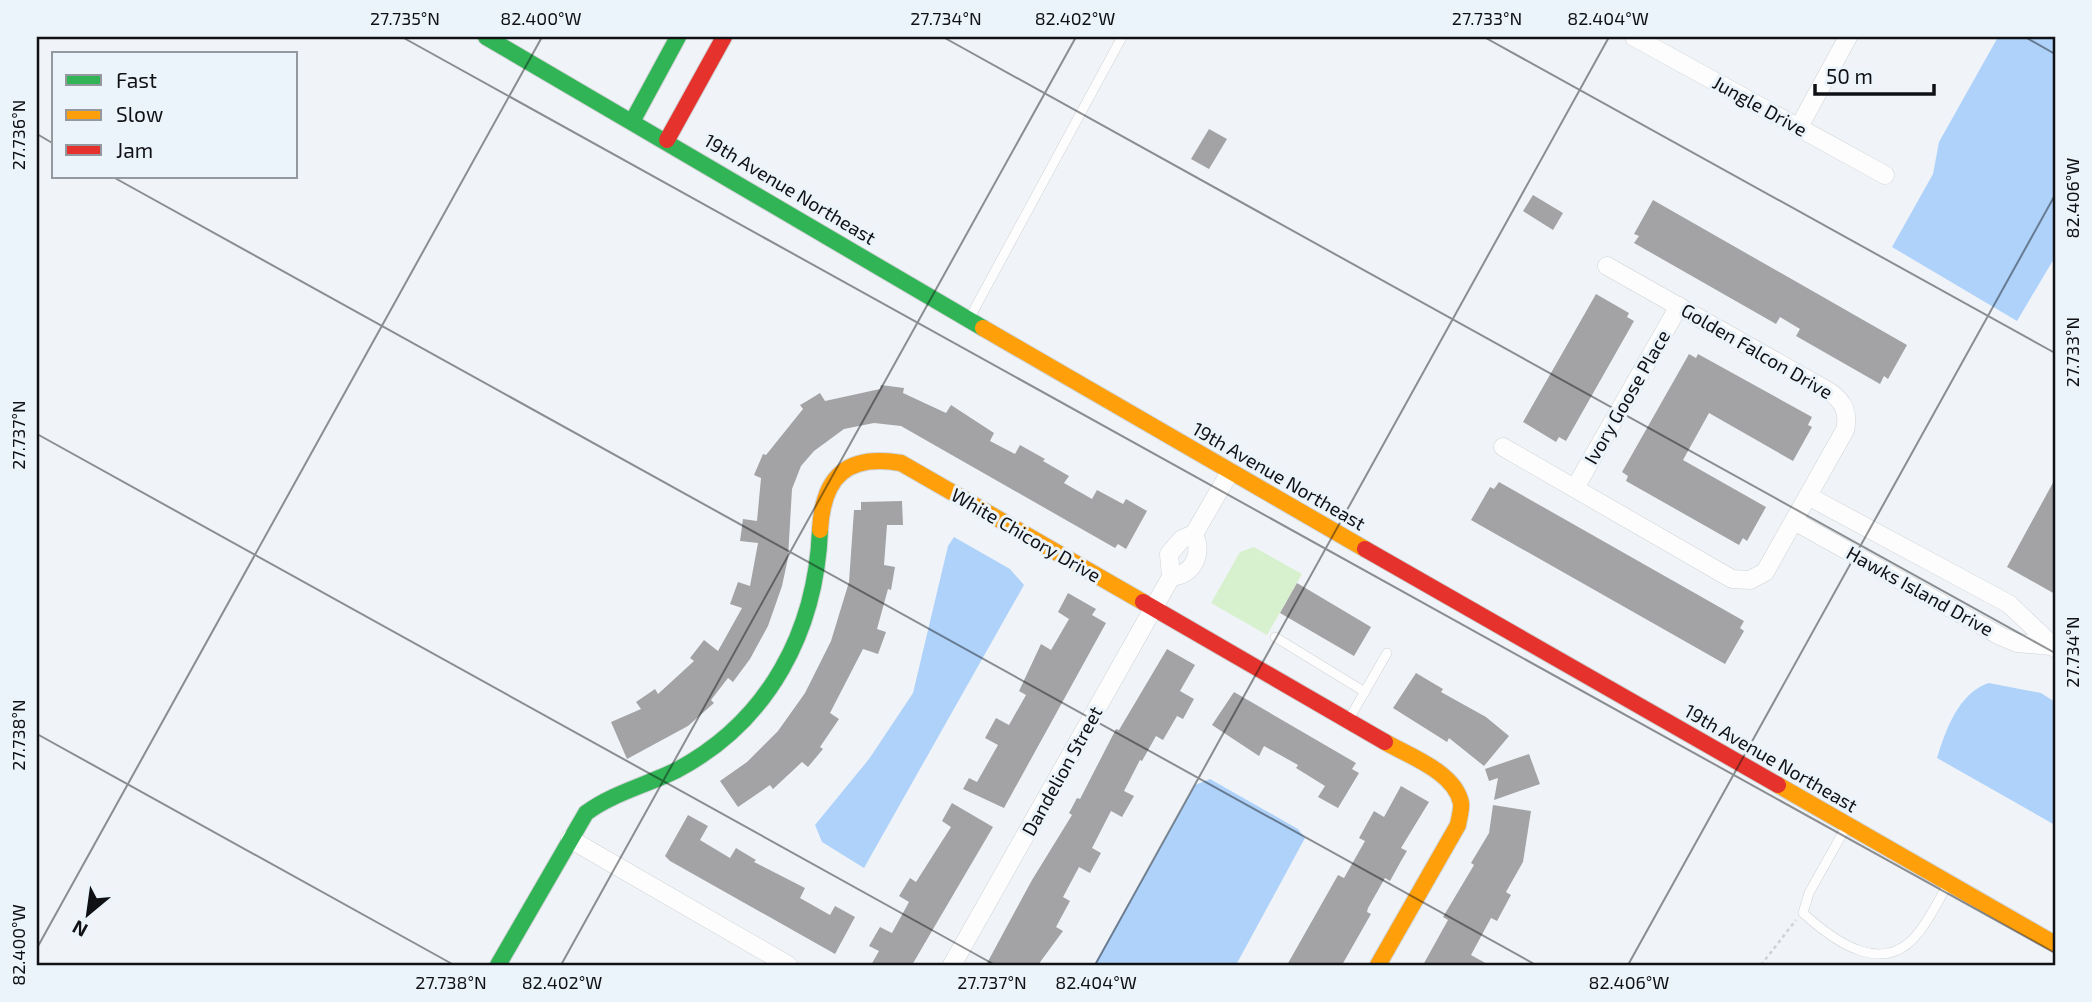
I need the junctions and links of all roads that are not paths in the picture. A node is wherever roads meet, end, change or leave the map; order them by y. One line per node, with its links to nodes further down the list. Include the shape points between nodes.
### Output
1 (486, 37): 7 (street, 19th Avenue Northeast)
2 (678, 37): 7 (street)
3 (724, 37): 9 (street)
4 (1122, 37): 13 (lane)
5 (1634, 37): 8 (street, Jungle Drive)
6 (1848, 37): 8 (street)
7 (633, 120): 9 (street, 19th Avenue Northeast)
8 (1799, 127): 10 (street, Jungle Drive)
9 (667, 140): 13 (street, 19th Avenue Northeast)
10 (1885, 175)
11 (1607, 265): 12 (street, Golden Falcon Drive)
12 (1679, 306): 16 (street, Ivory Goose Place); 17 (street, Golden Falcon Drive, via 1840,399 1848,420 1845,430)
13 (968, 320): 15 (street, 19th Avenue Northeast)
14 (1503, 447): 16 (street, Golden Falcon Drive)
15 (1230, 472): 19 (street, Dandelion Street, via 1194,534 1182,539 1169,554 1171,577); 25 (street, 19th Avenue Northeast)
16 (1575, 488): 18 (street, Golden Falcon Drive, via 1741,581 1765,572)
17 (1808, 496): 18 (street, Golden Falcon Drive); 21 (street, Hawks Island Drive, via 2009,604)
18 (1794, 521): 21 (street, Hawks Island Drive, via 2000,636 2017,643)
19 (1153, 608): 24 (street, White Chicory Drive); 26 (street, White Chicory Drive, via 901,463 856,462 829,486 822,503 816,584 789,660 769,690 747,719 710,749 666,776 596,804); 31 (street, Dandelion Street)
20 (1275, 638): 23 (lane)
21 (2054, 644)
22 (1387, 653): 23 (lane)
23 (1365, 692): 24 (lane)
24 (1349, 721): 32 (street, White Chicory Drive, via 1439,774 1454,786 1461,804 1458,825)
25 (1847, 825): 27 (street, 19th Avenue Northeast); 27 (lane, via 1809,893 1804,913 1831,939 1862,953 1893,953 1918,934)
26 (570, 839): 29 (street, White Chicory Drive); 30 (street)
27 (1949, 883): 28 (street, 19th Avenue Northeast)
28 (2055, 944)
29 (498, 965)
30 (788, 965)
31 (952, 965)
32 (1378, 965)

